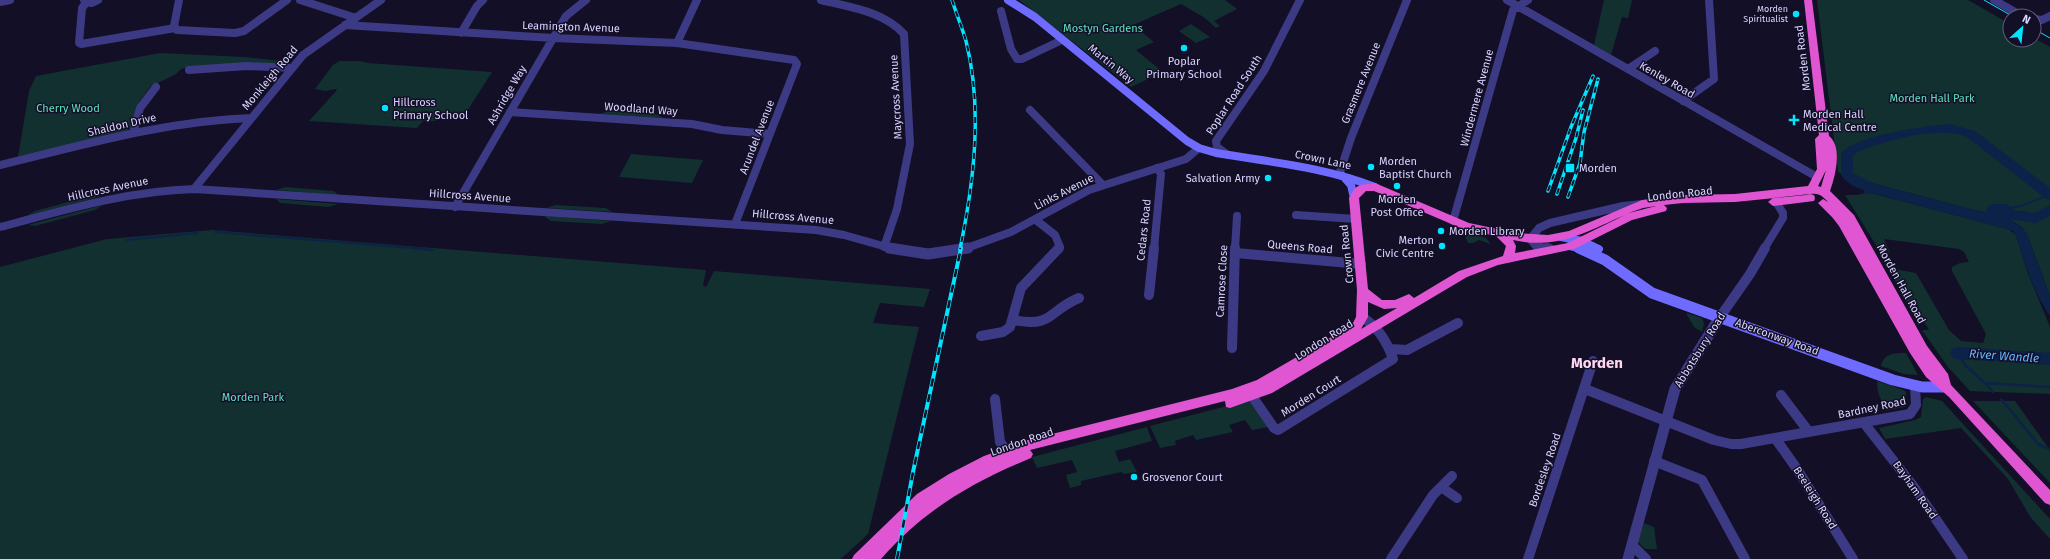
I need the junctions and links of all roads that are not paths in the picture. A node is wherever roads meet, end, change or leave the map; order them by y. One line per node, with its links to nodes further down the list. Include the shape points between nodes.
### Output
1 (10, 0): 20 (street)
2 (98, 0): 19 (street)
3 (179, 0): 26 (street)
4 (287, 0): 26 (street, via 240,32 180,31)
5 (300, 0): 24 (street)
6 (381, 0): 24 (street, Monkleigh Road)
7 (483, 0): 27 (street)
8 (586, 0): 28 (street, Ashridge Way, via 566,16)
9 (697, 0): 30 (street)
10 (821, 0): 72 (street, Maycross Avenue, via 886,19 897,25 904,34 910,144 896,216)
11 (1008, 0): 29 (main road, Martin Way, via 1025,10)
12 (1300, 0): 45 (street, Poplar Road South, via 1267,67 1215,144)
13 (1407, 0): 48 (street, Grasmere Avenue, via 1351,138)
14 (1507, 0): 21 (street, Kenley Road)
15 (1528, 0): 21 (street)
16 (1709, 0): 37 (street, via 1714,79)
17 (1808, 0): 43 (highway, Morden Road)
18 (1994, 0): 22 (street)
19 (85, 1): 26 (street, via 82,8 79,43 81,44)
20 (0, 2)
21 (1518, 6): 34 (street, Kenley Road); 63 (street, Windermere Avenue, via 1514,10 1506,33)
22 (2008, 8)
23 (1001, 11): 29 (street, via 1011,48 1017,59)
24 (356, 18): 25 (street, Monkleigh Road)
25 (345, 25): 27 (street, Leamington Avenue); 33 (street, Monkleigh Road, via 306,52)
26 (174, 28)
27 (460, 33): 28 (street, Leamington Avenue)
28 (553, 38): 30 (street, Leamington Avenue); 39 (street, Ashridge Way)
29 (1062, 40): 44 (main road, Martin Way)
30 (677, 43): 32 (street, Leamington Avenue)
31 (1655, 51): 34 (street)
32 (794, 60): 42 (street, Arundel Avenue, via 797,64)
33 (292, 68): 35 (street, via 247,66); 40 (street, Monkleigh Road)
34 (1628, 69): 37 (street, Kenley Road)
35 (189, 70)
36 (156, 87): 41 (street, via 137,111)
37 (1683, 101): 49 (street, Kenley Road)
38 (1030, 110): 50 (street)
39 (510, 112): 42 (street, Woodland Way, via 692,124 722,130); 58 (street, Ashridge Way)
40 (251, 118): 41 (street, Shaldon Drive, via 199,120); 52 (street, Monkleigh Road)
41 (133, 133): 46 (street, Shaldon Drive)
42 (770, 134): 64 (street, Arundel Avenue)
43 (1824, 136): 49 (highway, Morden Road, via 1820,139 1822,169); 55 (highway, Morden Road, via 1829,141 1832,168)
44 (1199, 148): 45 (main road, Crown Lane); 47 (street, Links Avenue, via 1186,159)
45 (1228, 155): 48 (main road, Crown Lane)
46 (0, 165)
47 (1157, 168): 50 (street, Links Avenue); 82 (street, Cedars Road, via 1161,174)
48 (1340, 175): 51 (main road, Crown Lane); 54 (main road, Crown Road, via 1348,181)
49 (1817, 178): 53 (highway, Morden Road)
50 (1103, 185): 62 (street, Links Avenue, via 1075,197)
51 (1375, 187): 54 (highway, via 1364,188); 63 (highway, Crown Lane)
52 (194, 189): 58 (street, Hillcross Avenue); 65 (street, Hillcross Avenue, via 157,190 134,194)
53 (1810, 193): 55 (highway); 56 (highway, London Road); 57 (highway, London Road, via 1683,199)
54 (1354, 198): 61 (highway, Crown Road)
55 (1826, 198): 94 (highway, Morden Hall Road, via 1914,350 1933,377)
56 (1776, 202): 66 (highway, London Road, via 1659,209 1629,217); 85 (street, Abbotsbury Road, via 1783,213 1783,218 1750,274)
57 (1642, 204): 68 (highway, London Road); 69 (street, via 1615,207 1550,224 1538,228)
58 (455, 207): 64 (street, Hillcross Avenue)
59 (1296, 215): 61 (street)
60 (1237, 216): 75 (street, Camrose Close)
61 (1356, 219): 78 (highway, Crown Road)
62 (1036, 220): 76 (street, Links Avenue, via 980,245); 86 (street, via 1055,236 1060,242 1060,247 1021,288)
63 (1453, 221): 67 (highway, Crown Lane)
64 (736, 224): 72 (street, Hillcross Avenue, via 825,231)
65 (0, 227)
66 (1598, 233): 70 (highway, London Road); 74 (main road, Aberconway Road, via 1596,240)
67 (1500, 234): 69 (highway, Crown Lane); 77 (highway, via 1511,246)
68 (1561, 237): 69 (highway, London Road); 70 (main road, Aberconway Road)
69 (1530, 238): 73 (street, via 1536,246)
70 (1582, 241): 71 (highway, London Road); 74 (main road, Aberconway Road)
71 (1570, 246): 73 (highway, London Road); 79 (main road, Aberconway Road, via 1591,252)
72 (884, 247): 76 (street, Hillcross Avenue, via 906,252)
73 (1550, 249): 77 (highway, London Road)
74 (1603, 252): 79 (main road, Aberconway Road)
75 (1236, 253): 78 (street, Queens Road); 90 (street, Camrose Close)
76 (939, 254)
77 (1508, 258): 80 (highway, London Road, via 1480,267)
78 (1361, 264): 81 (highway, Crown Road)
79 (1617, 267): 85 (main road, Aberconway Road, via 1646,290)
80 (1442, 286): 81 (highway, via 1388,306 1372,300); 88 (highway, London Road)
81 (1364, 290): 84 (highway, Crown Road)
82 (1149, 295)
83 (1079, 298): 86 (street, via 1066,302 1043,323)
84 (1362, 312): 88 (street); 103 (highway, London Road, via 1356,328 1260,383 1233,394 1072,434)
85 (1720, 317): 93 (main road, Aberconway Road); 99 (street, Abbotsbury Road, via 1675,389)
86 (1013, 320): 89 (street, via 1007,330)
87 (1458, 323): 91 (street, via 1407,350)
88 (1374, 326): 91 (street); 97 (highway, London Road, via 1315,363)
89 (981, 336)
90 (1232, 348)
91 (1392, 354): 97 (street, Morden Court, via 1278,430)
92 (1593, 361): 95 (street, Bordesley Road)
93 (1915, 386): 94 (main road, Aberconway Road); 100 (street, Bardney Road, via 1916,405 1910,414)
94 (1945, 387): 108 (highway, Morden Hall Road)
95 (1585, 388): 99 (street); 113 (street, Bordesley Road)
96 (1781, 395): 101 (street)
97 (1252, 396): 103 (highway, London Road)
98 (996, 399): 103 (street, via 1000,442)
99 (1666, 421): 102 (street, Bardney Road, via 1724,443 1741,444); 104 (street, Abbotsbury Road)
100 (1864, 423): 101 (street, Bardney Road); 118 (street, Bayham Road, via 1914,487)
101 (1809, 432): 102 (street, Bardney Road)
102 (1775, 438): 117 (street, Beeleigh Road)
103 (1010, 456): 110 (highway, London Road, via 969,469 922,498); 111 (highway, London Road, via 943,494 896,533)
104 (1654, 461): 109 (street, Abbotsbury Road); 116 (street, via 1702,480)
105 (1452, 476): 106 (street)
106 (1441, 487): 107 (street); 112 (street)
107 (1457, 498)
108 (2050, 499)
109 (1632, 545): 114 (street, Abbotsbury Road); 115 (street)
110 (859, 559)
111 (872, 559)
112 (1391, 559)
113 (1528, 559)
114 (1628, 559)
115 (1646, 559)
116 (1745, 559)
117 (1853, 559)
118 (1963, 559)

